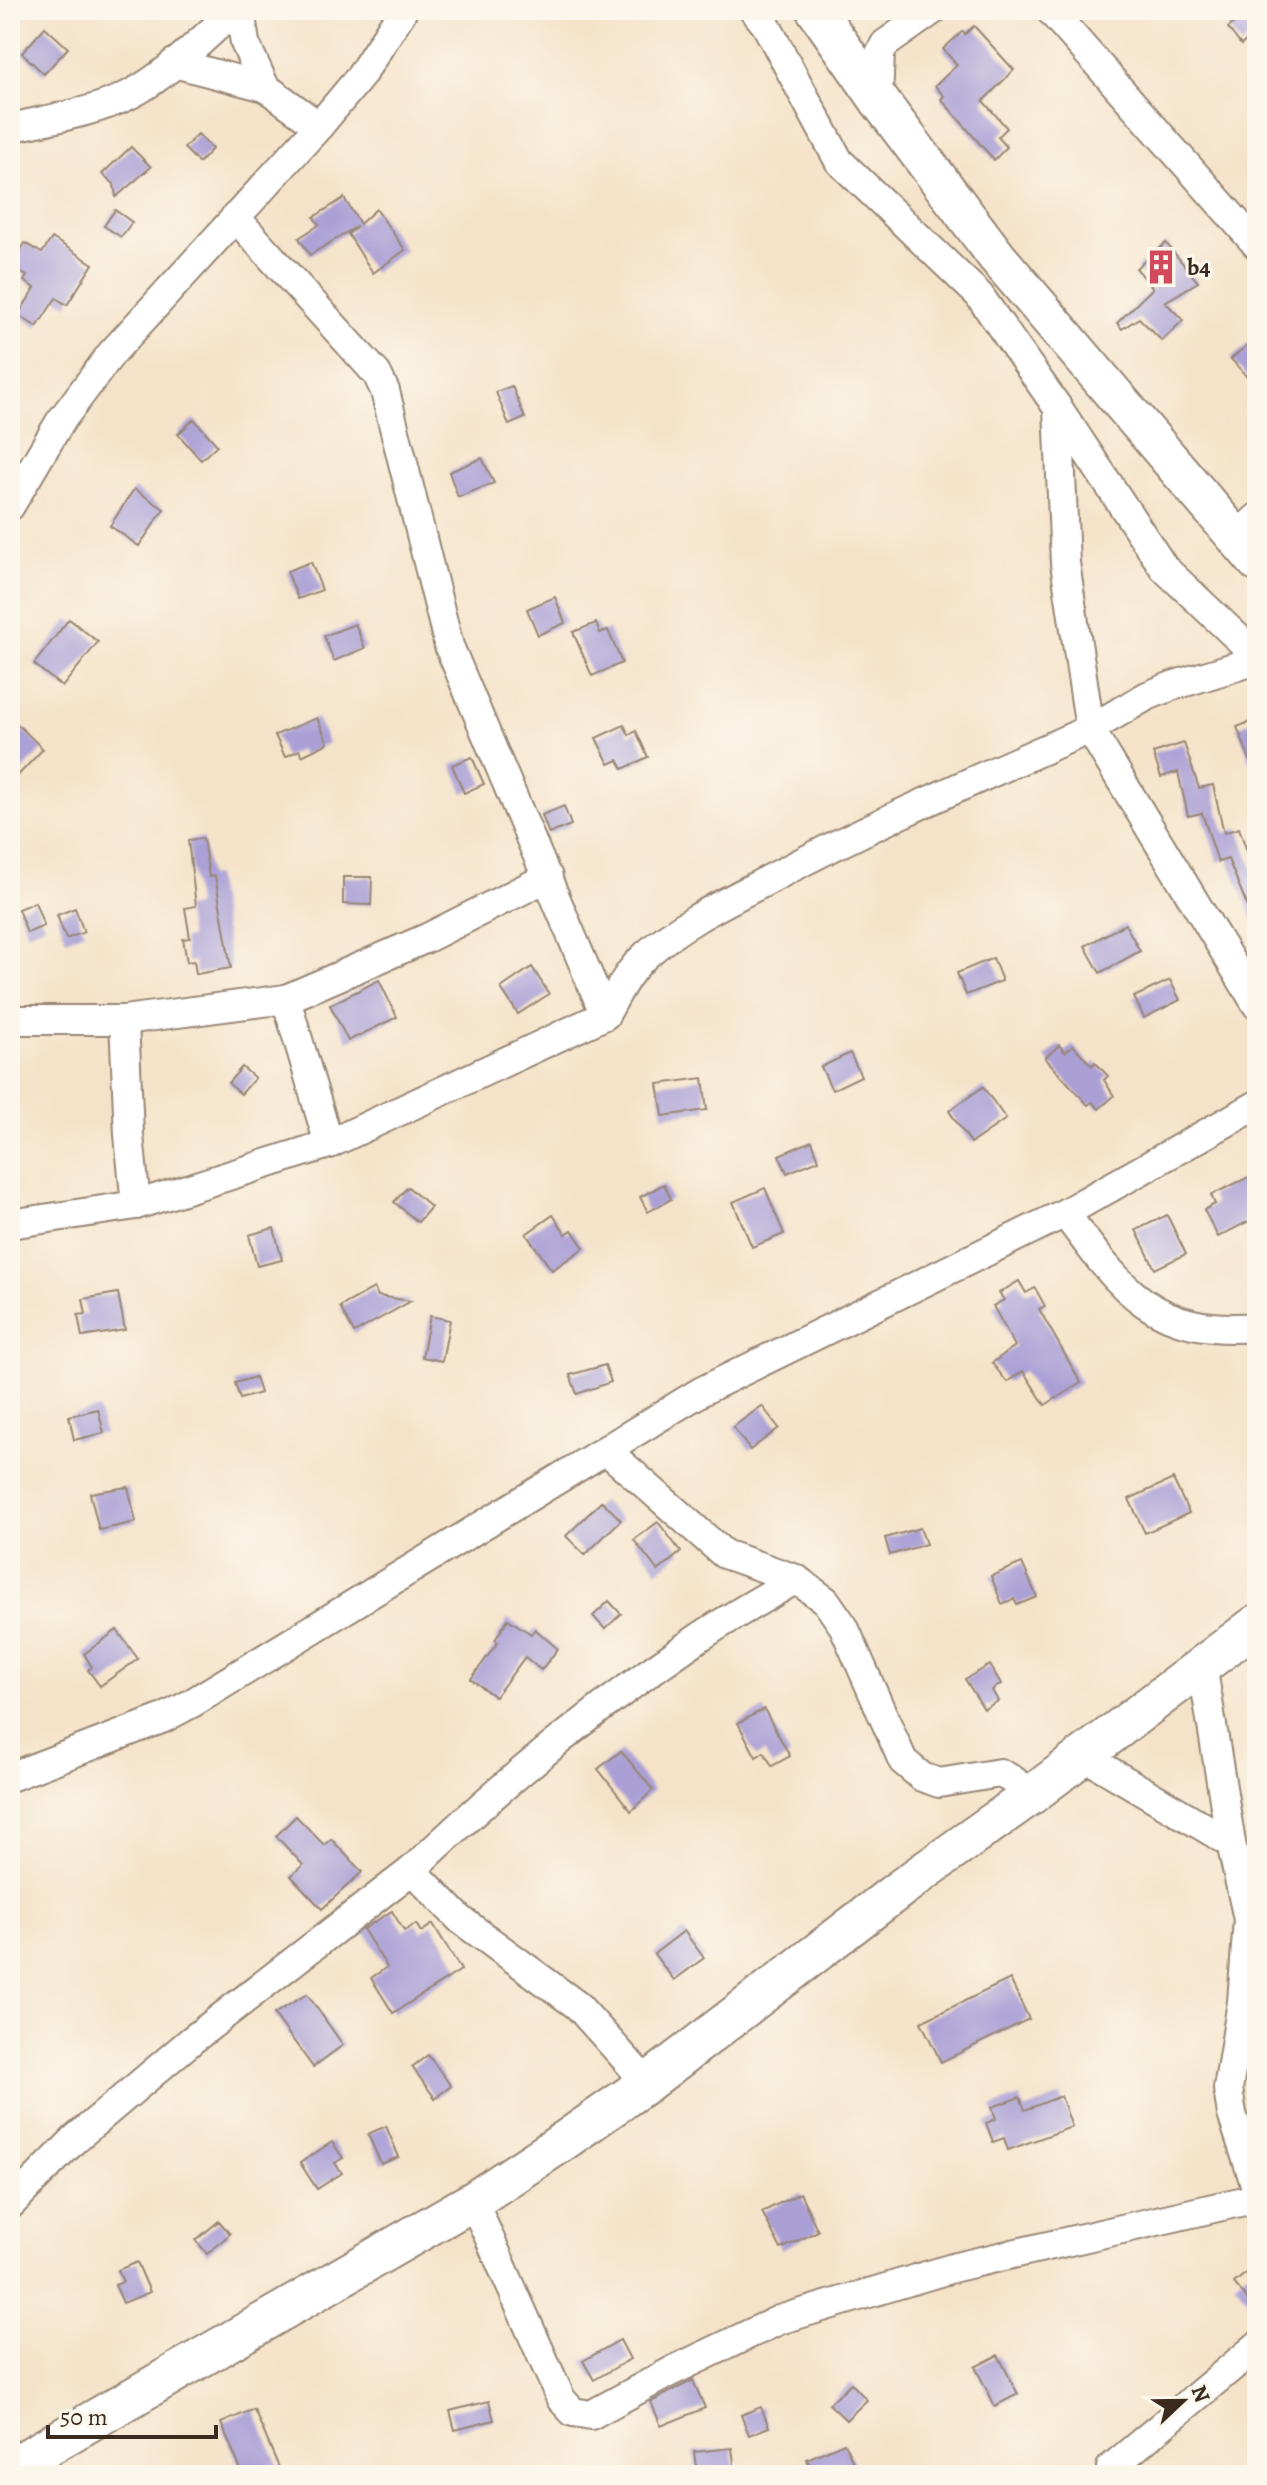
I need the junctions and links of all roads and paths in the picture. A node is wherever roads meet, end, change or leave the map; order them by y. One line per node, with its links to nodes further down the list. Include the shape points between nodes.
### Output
1 (238, 10): 7 (street); 8 (street, via 245,43)
2 (403, 10): 10 (street, via 360,77)
3 (754, 10): 14 (street, via 839,161 979,295)
4 (816, 10): 9 (street)
5 (933, 10): 9 (street, via 885,44)
6 (1050, 10): 13 (street)
7 (174, 63): 8 (street); 11 (street, via 109,103)
8 (265, 87): 10 (street)
9 (878, 99): 16 (street, via 997,257)
10 (319, 126): 12 (street)
11 (10, 128)
12 (235, 217): 15 (street, via 111,354 60,422); 19 (street, via 377,374 442,627)
13 (1257, 245)
14 (1058, 408): 17 (street, via 1164,568); 18 (street, via 1065,563)
15 (10, 506)
16 (1250, 539)
17 (1257, 658): 18 (street, via 1147,696)
18 (1090, 729): 21 (street); 22 (street, via 887,818 727,901 645,956)
19 (548, 877): 20 (street, via 427,938); 22 (street)
20 (286, 999): 24 (street); 26 (street)
21 (1257, 1005)
22 (605, 1015): 26 (street)
23 (10, 1020): 24 (street)
24 (124, 1020): 27 (street)
25 (1257, 1105): 28 (street)
26 (329, 1144): 27 (street)
27 (136, 1205): 29 (street)
28 (1065, 1213): 30 (street, via 1112,1276 1158,1313 1194,1325); 31 (street, via 702,1391)
29 (10, 1224)
30 (1257, 1327)
31 (606, 1450): 32 (street, via 724,1554); 36 (street, via 192,1703)
32 (796, 1579): 37 (street, via 826,1601 844,1627 903,1761 939,1783 1000,1773); 39 (street, via 699,1637 582,1721 471,1812)
33 (1257, 1624): 34 (street)
34 (1202, 1664): 35 (street); 38 (street)
35 (1082, 1755): 37 (street); 38 (street)
36 (10, 1777)
37 (1030, 1796): 41 (street)
38 (1231, 1843): 40 (street)
39 (412, 1870): 41 (street, via 461,1920 578,2006); 45 (street, via 192,2040 75,2139)
40 (1253, 1920): 42 (street, via 1228,2089)
41 (647, 2083): 44 (street)
42 (1257, 2190)
43 (1257, 2198): 44 (street, via 956,2267 779,2320 591,2415 573,2412 561,2399)
44 (473, 2201): 47 (street)
45 (10, 2205)
46 (1257, 2346): 48 (street)
47 (10, 2468)
48 (1111, 2468)

